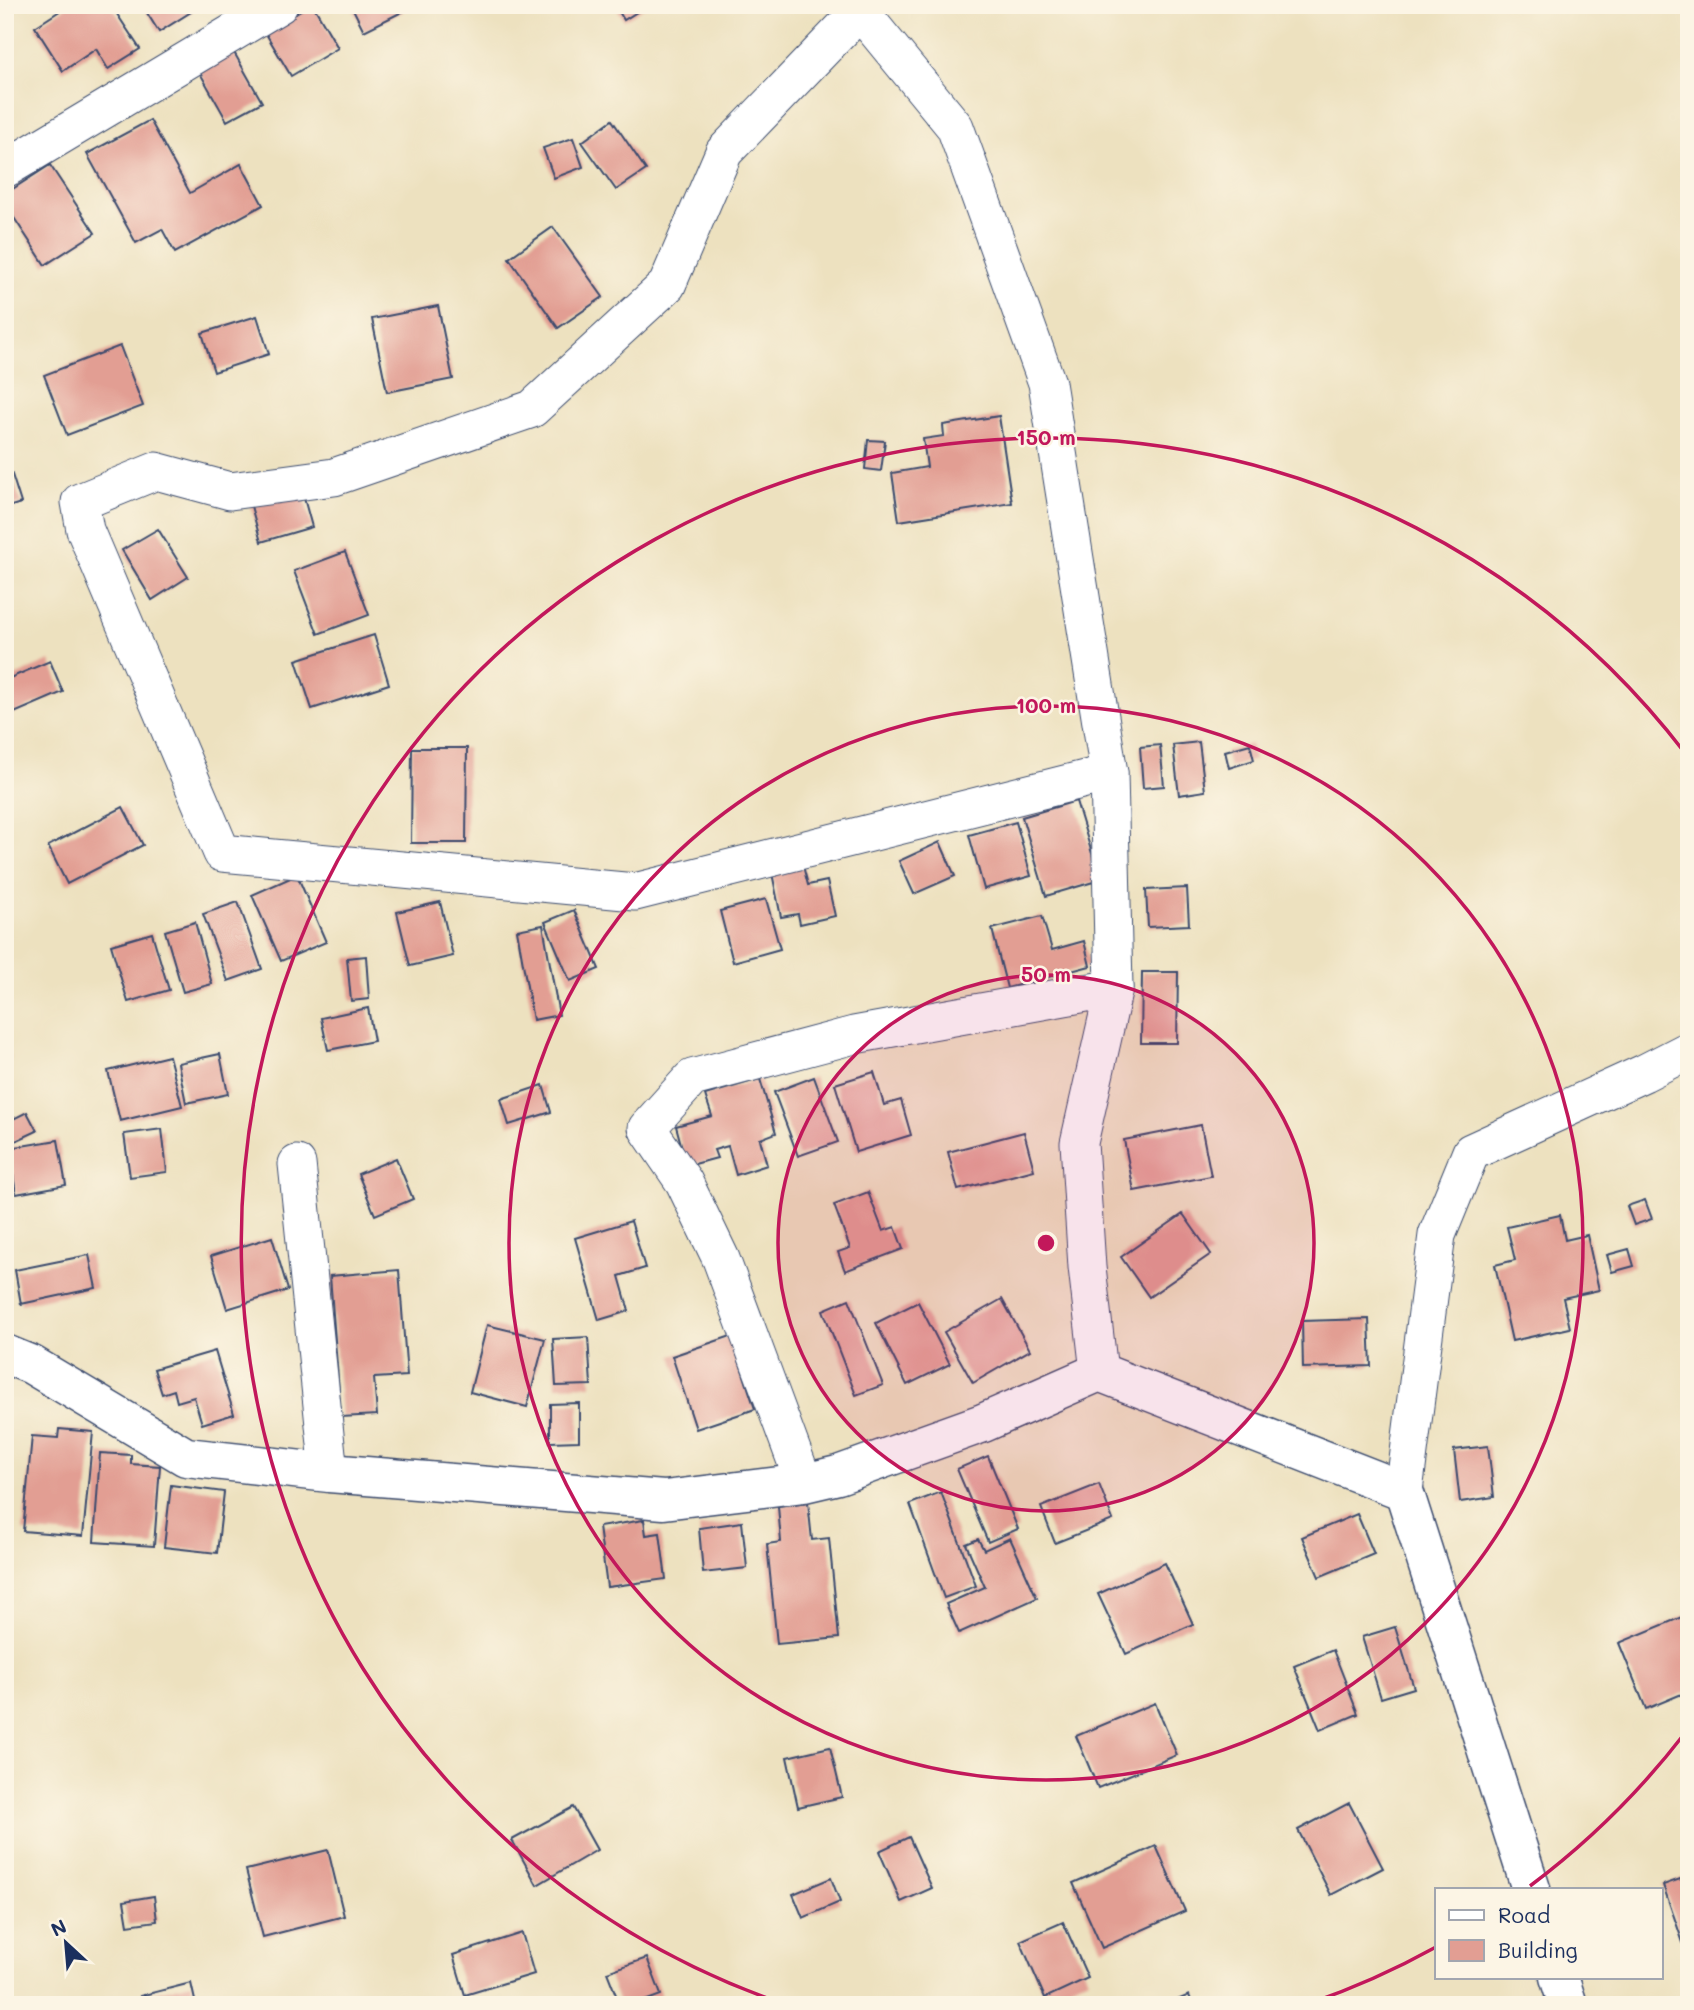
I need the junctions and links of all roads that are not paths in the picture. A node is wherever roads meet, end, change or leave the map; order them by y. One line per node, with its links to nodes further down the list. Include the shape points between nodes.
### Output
1 (279, 5): 3 (street)
2 (857, 8): 4 (street, via 955,127 1047,383); 4 (street, via 724,152 667,285 532,409 334,477 230,491 156,471 80,502 85,530 222,853 635,892)
3 (5, 169)
4 (1109, 773): 5 (street)
5 (1114, 988): 9 (street, via 1079,1143); 11 (street, via 854,1035 692,1077 647,1128 684,1182 721,1259)
6 (1689, 1050): 12 (street, via 1471,1152 1437,1235)
7 (297, 1164): 10 (street)
8 (5, 1354): 10 (street, via 186,1457)
9 (1099, 1372): 11 (street, via 983,1423); 12 (street)
10 (329, 1473): 11 (street, via 664,1500)
11 (804, 1483)
12 (1404, 1491): 13 (street)
13 (1531, 1888)
14 (1560, 1979): 15 (street)
15 (1568, 2005)

